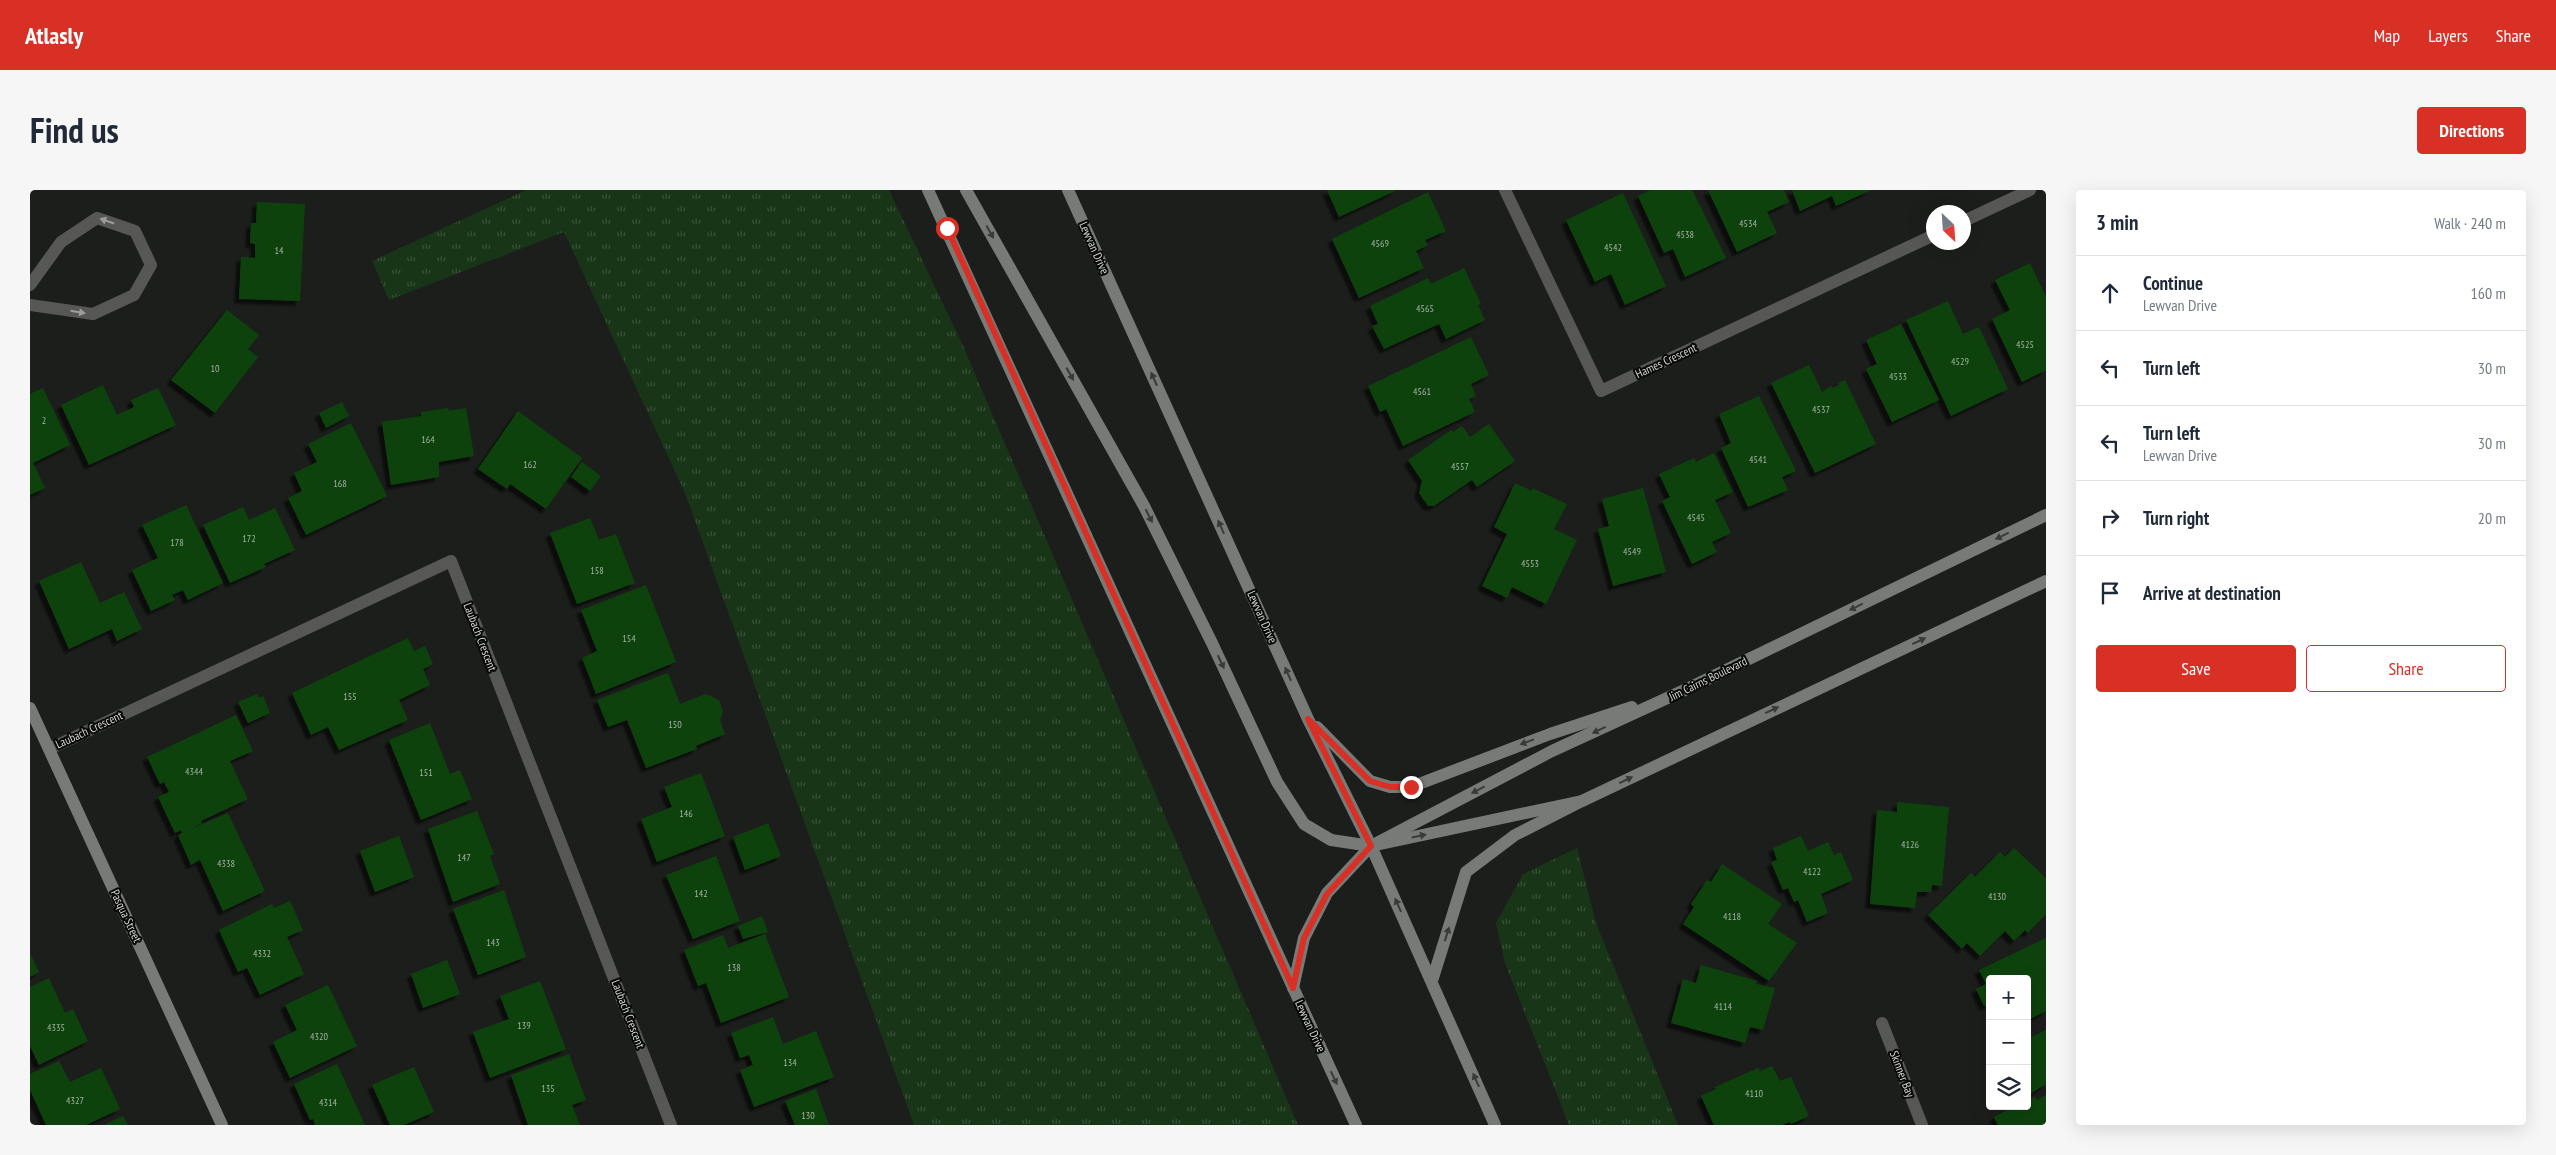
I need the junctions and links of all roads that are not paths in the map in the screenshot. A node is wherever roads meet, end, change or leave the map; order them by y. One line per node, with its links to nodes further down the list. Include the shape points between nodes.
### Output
1 (928, 190): 19 (main road, Lewvan Drive)
2 (966, 190): 17 (main road, one-way to 17, via 1144,506 1277,782 1304,824 1331,840)
3 (1068, 190): 14 (main road, Lewvan Drive, one-way to 3)
4 (1505, 190): 7 (street, Hames Crescent, via 1601,391)
5 (2030, 190): 6 (street)
6 (1971, 218)
7 (1926, 239)
8 (30, 285): 9 (street, one-way to 8, via 93,314 134,296 151,265 135,231 98,218 60,242)
9 (30, 305)
10 (2046, 515): 12 (main road, Jim Cairns Boulevard, one-way to 12)
11 (2046, 581): 16 (main road, one-way to 11)
12 (1689, 688): 14 (main road, one-way to 14, via 1550,734 1411,787 1390,787 1370,781); 17 (main road, Jim Cairns Boulevard, one-way to 17, via 1552,751)
13 (30, 708): 15 (main road, Pasqua Street)
14 (1308, 719): 17 (main road, Lewvan Drive)
15 (49, 749): 21 (main road, Pasqua Street); 22 (street, Laubach Crescent, via 451,561)
16 (1582, 801): 17 (main road, one-way to 16); 18 (main road, one-way to 16, via 1466,872 1516,835)
17 (1371, 846): 18 (main road, Lewvan Drive, one-way to 17); 19 (main road, Jim Cairns Boulevard, via 1327,894 1304,938)
18 (1432, 981): 24 (main road, Lewvan Drive, one-way to 18)
19 (1293, 988): 23 (main road, Lewvan Drive, one-way to 23)
20 (1882, 1023): 25 (street, Skinner Bay)
21 (222, 1125)
22 (671, 1125)
23 (1356, 1125)
24 (1495, 1125)
25 (1922, 1125)

